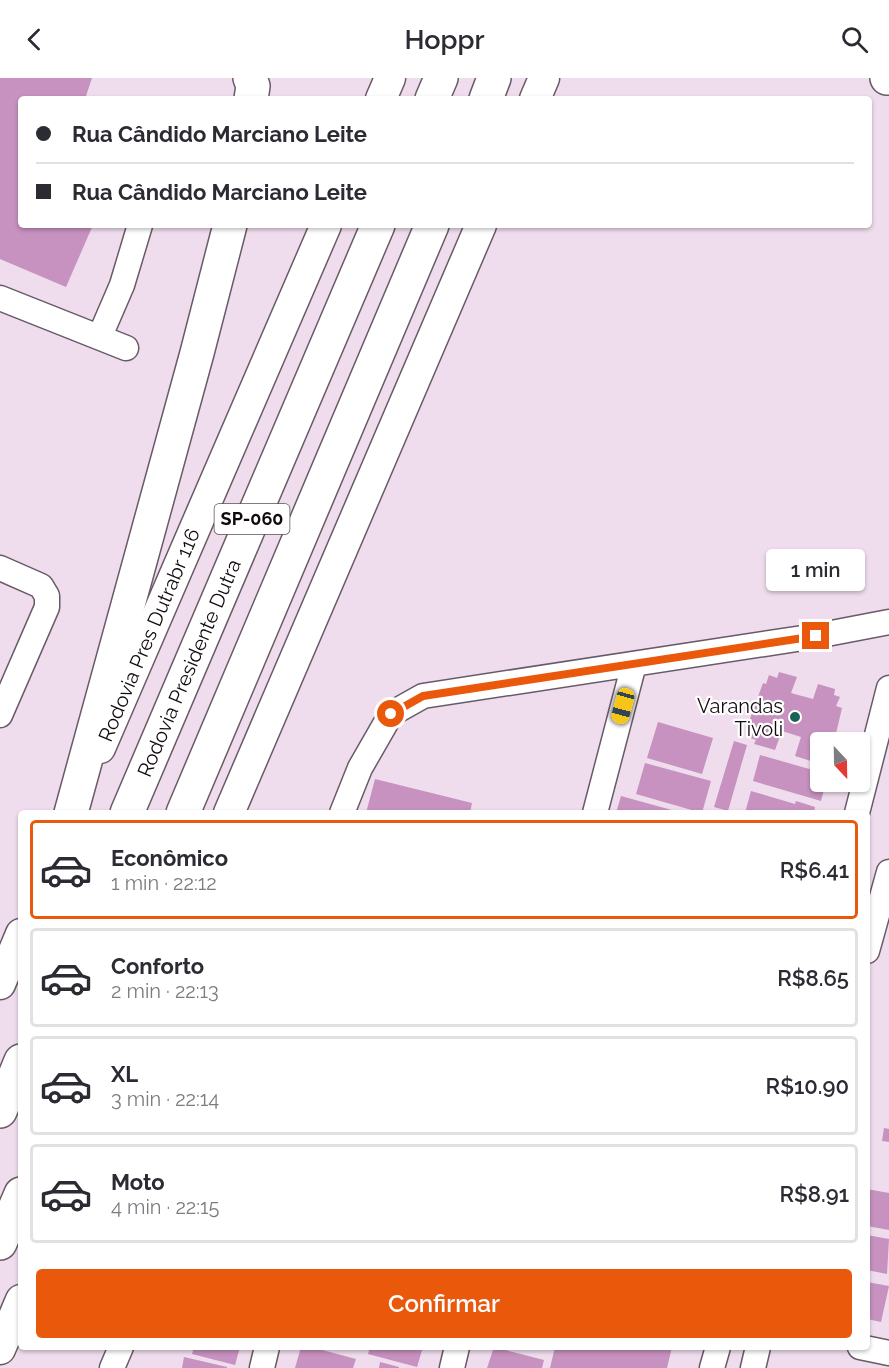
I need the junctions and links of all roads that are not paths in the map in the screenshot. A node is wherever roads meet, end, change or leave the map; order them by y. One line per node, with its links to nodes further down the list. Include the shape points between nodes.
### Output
1 (250, 78): 6 (highway)
2 (390, 78): 7 (main road)
3 (441, 78): 8 (highway)
4 (495, 78): 9 (highway)
5 (544, 78): 10 (main road)
6 (251, 96)
7 (382, 96)
8 (433, 96)
9 (487, 96)
10 (536, 96)
11 (139, 228): 18 (street, via 122,285)
12 (229, 228): 25 (highway)
13 (325, 228): 26 (main road, Rodovia Pres Dutrabr 116)
14 (377, 228): 27 (highway, Rodovia Presidente Dutra / SP-060)
15 (431, 228): 28 (highway, SP-060)
16 (480, 228): 29 (main road)
17 (0, 298): 18 (street)
18 (100, 336): 19 (street)
19 (126, 348)
20 (0, 568): 24 (street, via 41,586 47,596 47,607)
21 (889, 622): 22 (street)
22 (634, 664): 30 (street, via 423,696 391,714 360,768); 31 (street)
23 (889, 688): 32 (street)
24 (0, 715)
25 (72, 810)
26 (72, 810)
27 (128, 810)
28 (184, 810)
29 (230, 810)
30 (343, 810)
31 (597, 810)
32 (857, 810)
33 (889, 872): 34 (street)
34 (870, 940)
35 (18, 941): 36 (main road)
36 (0, 984)
37 (18, 1068): 38 (highway)
38 (0, 1111)
39 (18, 1201): 40 (highway)
40 (0, 1243)
41 (18, 1307): 42 (main road)
42 (0, 1349)
43 (870, 1349): 49 (street)
44 (120, 1350): 50 (street)
45 (266, 1350): 51 (street)
46 (456, 1350): 52 (street)
47 (717, 1350): 53 (street)
48 (757, 1350): 54 (street)
49 (889, 1353)
50 (112, 1368)
51 (262, 1368)
52 (452, 1368)
53 (712, 1368)
54 (753, 1368)

